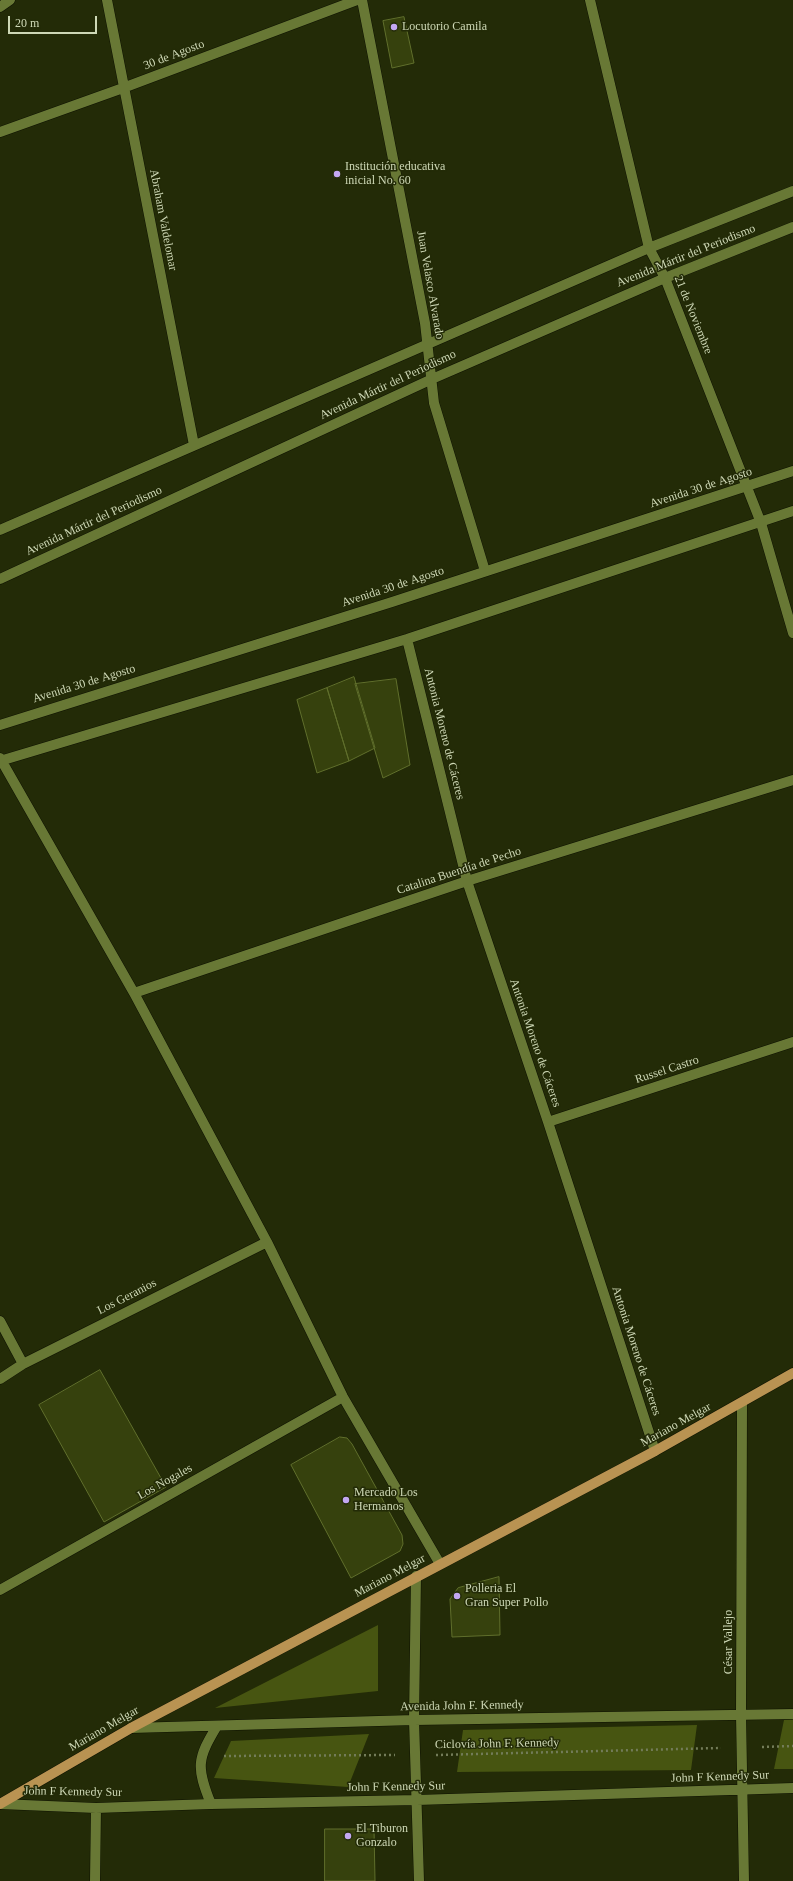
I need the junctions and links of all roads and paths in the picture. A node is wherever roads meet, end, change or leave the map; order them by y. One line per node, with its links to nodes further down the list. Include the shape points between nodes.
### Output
1 (10, 0): 6 (street)
2 (107, 0): 7 (street, Abraham Valdelomar)
3 (357, 0): 7 (street, 30 de Agosto)
4 (362, 0): 13 (street, Juan Velasco Alvarado)
5 (590, 0): 11 (street, 21 de Noviembre)
6 (0, 7)
7 (123, 88): 8 (street, 30 de Agosto); 15 (street, Abraham Valdelomar)
8 (0, 132)
9 (793, 192): 11 (street, Avenida Mártir del Periodismo)
10 (793, 227): 12 (street, Avenida Mártir del Periodismo)
11 (649, 248): 12 (street, 21 de Noviembre); 13 (street, Avenida Mártir del Periodismo)
12 (665, 278): 14 (street, Avenida Mártir del Periodismo); 17 (street, 21 de Noviembre)
13 (428, 344): 14 (street, Juan Velasco Alvarado); 15 (street, Avenida Mártir del Periodismo)
14 (432, 379): 21 (street, Juan Velasco Alvarado, via 434,403); 22 (street, Avenida Mártir del Periodismo)
15 (194, 445): 20 (street, Avenida Mártir del Periodismo)
16 (793, 471): 17 (street, Avenida 30 de Agosto)
17 (748, 487): 19 (street, 21 de Noviembre); 21 (street, Avenida 30 de Agosto)
18 (793, 511): 19 (street)
19 (761, 523): 23 (street, 21 de Noviembre); 24 (street)
20 (0, 528)
21 (485, 571): 25 (street, Avenida 30 de Agosto)
22 (0, 579)
23 (793, 634)
24 (407, 639): 26 (street); 28 (street, Antonia Moreno de Cáceres)
25 (0, 725)
26 (1, 760): 29 (street)
27 (793, 780): 28 (street, Catalina Buendía de Pecho)
28 (467, 881): 29 (street, Catalina Buendía de Pecho); 31 (street, Antonia Moreno de Cáceres)
29 (134, 993): 32 (street)
30 (793, 1042): 31 (street, Russel Castro)
31 (548, 1122): 39 (street, Antonia Moreno de Cáceres)
32 (267, 1242): 34 (street, Los Geranios); 37 (street)
33 (0, 1321): 34 (street)
34 (23, 1364): 36 (street, Los Geranios)
35 (793, 1373): 38 (main road, Mariano Melgar)
36 (0, 1379)
37 (343, 1397): 40 (street); 42 (street, Los Nogales)
38 (742, 1403): 39 (main road, Mariano Melgar); 44 (street, César Vallejo)
39 (655, 1451): 40 (main road, Mariano Melgar)
40 (440, 1564): 41 (main road, Mariano Melgar)
41 (416, 1576): 45 (street); 47 (main road, Mariano Melgar)
42 (0, 1590)
43 (793, 1714): 44 (street, Avenida John F. Kennedy)
44 (741, 1715): 45 (street, Avenida John F. Kennedy); 49 (street, César Vallejo)
45 (414, 1720): 46 (street, Avenida John F. Kennedy); 50 (street)
46 (217, 1726): 47 (street, Avenida John F. Kennedy); 51 (street)
47 (131, 1728): 55 (main road, Mariano Melgar)
48 (793, 1746): 49 (path, Ciclovía John F. Kennedy)
49 (742, 1747): 50 (path, Ciclovía John F. Kennedy); 53 (street, César Vallejo)
50 (415, 1755): 51 (path, Ciclovía John F. Kennedy); 54 (street)
51 (201, 1756): 56 (street, via 202,1776)
52 (793, 1788): 53 (street, John F Kennedy Sur)
53 (743, 1789): 54 (street, John F Kennedy Sur); 60 (street, César Vallejo)
54 (417, 1800): 56 (street, John F Kennedy Sur); 59 (street)
55 (0, 1804): 57 (street, John F Kennedy Sur)
56 (211, 1804): 57 (street, John F Kennedy Sur)
57 (96, 1808): 58 (street)
58 (95, 1881)
59 (419, 1881)
60 (744, 1881)

